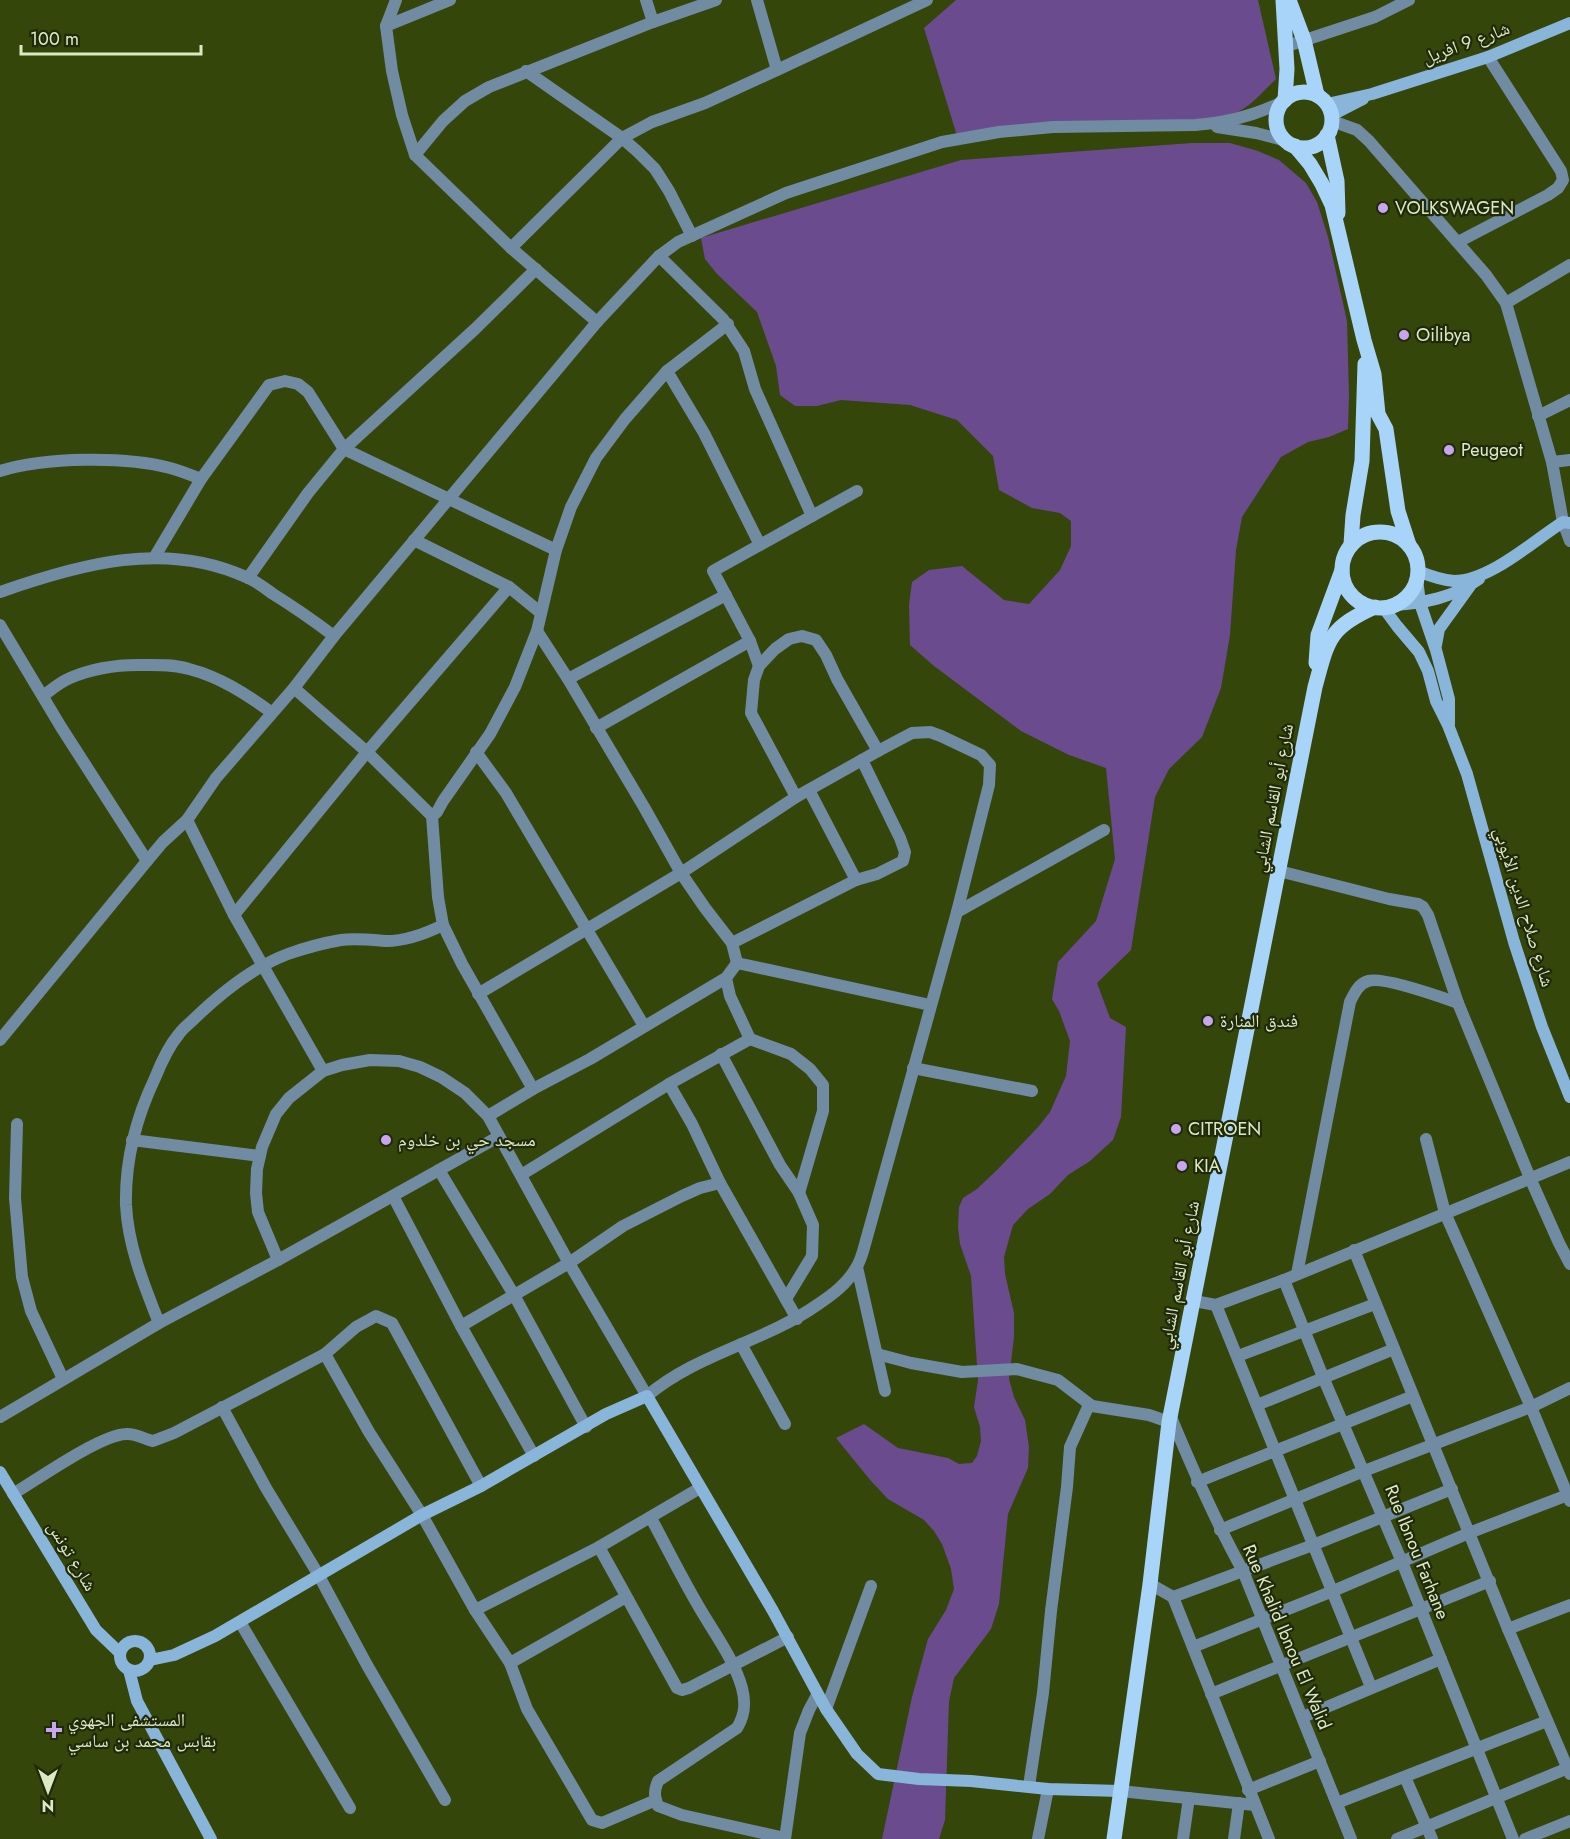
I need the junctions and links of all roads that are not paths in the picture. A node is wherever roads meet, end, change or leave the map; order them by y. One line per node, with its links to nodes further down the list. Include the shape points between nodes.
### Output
1 (396, 0): 12 (street)
2 (450, 0): 12 (street)
3 (646, 0): 10 (street)
4 (716, 0): 10 (street)
5 (758, 0): 16 (street)
6 (927, 0): 16 (street)
7 (1283, 0): 14 (main road)
8 (1289, 0): 13 (main road)
9 (1409, 0): 13 (street, via 1375,17)
10 (653, 22): 17 (street)
11 (1570, 23): 15 (street, شارع 9 افريل)
12 (386, 26): 23 (street, via 402,116)
13 (1304, 40): 14 (street); 19 (main road)
14 (1287, 46): 18 (main road)
15 (1488, 57): 19 (street, شارع 9 افريل, via 1372,94); 26 (street, via 1563,180 1548,195)
16 (777, 70): 21 (street)
17 (526, 71): 21 (street); 23 (street, via 465,101)
18 (1284, 101): 19 (main road, via 1304,92); 20 (street, via 1240,119); 22 (main road, via 1276,118 1277,127)
19 (1327, 114): 22 (main road, via 1321,142 1304,147); 24 (main road, via 1337,181); 26 (street, via 1369,141)
20 (1195, 125): 22 (street, via 1256,133); 25 (street, via 1053,127 942,142 786,193)
21 (621, 138): 25 (street, via 655,169); 27 (street)
22 (1291, 143): 24 (main road, via 1322,184)
23 (415, 155): 27 (street)
24 (1338, 228): 34 (main road)
25 (692, 236): 28 (street)
26 (1458, 242): 31 (street)
27 (511, 248): 30 (street)
28 (659, 256): 32 (street); 33 (street)
29 (1570, 265): 31 (street)
30 (536, 269): 32 (street); 39 (street)
31 (1506, 303): 38 (street)
32 (597, 322): 46 (street)
33 (728, 324): 35 (street); 47 (street, via 744,351 755,389)
34 (1364, 340): 37 (main road, via 1374,374); 41 (main road)
35 (668, 371): 52 (street); 54 (street, via 596,459 571,507)
36 (1570, 400): 38 (street)
37 (1378, 414): 41 (main road); 53 (main road, via 1386,429 1398,511)
38 (1538, 416): 42 (street)
39 (344, 448): 44 (street, via 308,392 285,381 268,385); 46 (street); 59 (street)
40 (1570, 460): 42 (street)
41 (1362, 461): 51 (main road)
42 (1552, 462): 48 (street)
43 (0, 471): 44 (street, via 37,463 101,460 169,468)
44 (201, 479): 55 (street)
45 (857, 491): 47 (street)
46 (449, 499): 49 (street); 54 (street)
47 (812, 516): 52 (street)
48 (1567, 523): 50 (street); 57 (street)
49 (414, 540): 61 (street); 69 (street)
50 (1570, 541)
51 (1351, 544): 53 (main road, via 1359,537 1380,532 1391,533); 56 (main road)
52 (760, 545): 63 (street, via 713,571)
53 (1409, 545): 58 (main road, via 1417,561)
54 (556, 550): 66 (street)
55 (154, 558): 59 (street, via 200,561); 62 (street, via 84,566)
56 (1342, 570): 65 (main road, via 1351,595 1366,605); 74 (main road, شارع أبو القاسم الشابي, via 1318,635)
57 (1492, 570): 58 (street, via 1455,581); 60 (street)
58 (1417, 575): 64 (street, شارع صلاح الدين الأيوبي); 65 (main road, via 1408,595)
59 (248, 578): 69 (street)
60 (1471, 585): 64 (street); 71 (street, via 1440,629)
61 (509, 587): 66 (street); 81 (street)
62 (0, 592)
63 (726, 595): 70 (street); 73 (street)
64 (1420, 603): 65 (street); 71 (street, شارع صلاح الدين الأيوبي)
65 (1384, 607): 74 (main road, شارع أبو القاسم الشابي, via 1353,617 1332,635); 78 (street, شارع صلاح الدين الأيوبي, via 1419,652)
66 (541, 613): 68 (street)
67 (0, 625): 76 (street)
68 (537, 631): 73 (street); 82 (street, via 506,705)
69 (334, 636): 75 (street)
70 (750, 641): 72 (street); 79 (street)
71 (1436, 650): 78 (street, شارع صلاح الدين الأيوبي, via 1449,699)
72 (759, 666): 80 (street, via 789,639 802,636 816,640); 85 (street, via 751,713)
73 (568, 678): 79 (street)
74 (1315, 687): 90 (main road, شارع أبو القاسم الشابي)
75 (294, 688): 77 (street); 81 (street)
76 (43, 696): 77 (street, via 69,678 101,669 161,665 188,668 214,678); 89 (street)
77 (271, 712): 87 (street)
78 (1449, 725): 113 (street, شارع صلاح الدين الأيوبي, via 1467,774 1514,942)
79 (596, 728): 91 (street)
80 (878, 751): 83 (street); 93 (street, via 912,733 930,732 981,755 990,765 989,785)
81 (367, 752): 86 (street); 94 (street)
82 (476, 752): 86 (street); 96 (street, via 506,792)
83 (861, 760): 84 (street); 92 (street, via 905,852 903,861)
84 (809, 790): 85 (street); 92 (street)
85 (796, 797): 91 (street)
86 (432, 816): 95 (street)
87 (187, 820): 89 (street); 94 (street)
88 (1104, 830): 93 (street)
89 (147, 861): 106 (street)
90 (1279, 871): 102 (street, via 1423,906); 137 (main road, شارع أبو القاسم الشابي)
91 (681, 873): 96 (street); 97 (street)
92 (855, 880): 97 (street)
93 (957, 912): 103 (street)
94 (234, 915): 99 (street)
95 (443, 926): 99 (street, via 388,941 342,940 319,945); 101 (street)
96 (587, 928): 101 (street); 104 (street)
97 (732, 943): 98 (street)
98 (737, 963): 100 (street); 103 (street)
99 (264, 966): 109 (street); 118 (street, via 233,985 179,1034 145,1098)
100 (726, 978): 104 (street); 105 (street)
101 (478, 994): 111 (street)
102 (1458, 1003): 123 (street); 133 (street, via 1383,981 1368,981 1357,988 1350,1002)
103 (930, 1005): 108 (street)
104 (644, 1026): 111 (street)
105 (750, 1039): 107 (street); 125 (street, via 791,1054 823,1085 823,1111)
106 (0, 1040)
107 (722, 1054): 110 (street); 125 (street, via 780,1165)
108 (913, 1068): 112 (street); 132 (street)
109 (323, 1071): 114 (street, via 370,1060 399,1061 441,1077 465,1093); 119 (street, via 289,1098 276,1114)
110 (669, 1084): 122 (street); 124 (street)
111 (533, 1089): 114 (street)
112 (1032, 1091)
113 (1570, 1097)
114 (488, 1116): 116 (street)
115 (17, 1124): 150 (street, via 15,1198 22,1277 31,1311)
116 (498, 1137): 121 (street); 122 (street)
117 (1426, 1139): 127 (street)
118 (132, 1140): 119 (street); 141 (street, via 126,1206 129,1233)
119 (260, 1156): 129 (street, via 258,1212)
120 (1570, 1162): 123 (street)
121 (439, 1170): 126 (street); 135 (street)
122 (521, 1175): 130 (street)
123 (1530, 1178): 127 (street); 131 (street)
124 (720, 1183): 130 (street, via 682,1196 623,1226); 136 (street)
125 (799, 1193): 136 (street, via 813,1225 812,1257)
126 (393, 1196): 129 (street); 142 (street)
127 (1445, 1213): 128 (street); 158 (street)
128 (1354, 1250): 133 (street); 138 (street)
129 (278, 1260): 141 (street)
130 (568, 1263): 135 (street); 153 (street)
131 (1570, 1264)
132 (857, 1267): 140 (street, via 836,1292); 147 (street)
133 (1297, 1274): 134 (street)
134 (1284, 1280): 139 (street); 143 (street, Rue Ibnou Farhane)
135 (514, 1295): 142 (street); 163 (street)
136 (786, 1299): 140 (street)
137 (1194, 1301): 139 (street); 160 (main road, شارع أبو القاسم الشابي)
138 (1375, 1304): 143 (street); 145 (street)
139 (1216, 1305): 148 (street)
140 (797, 1319): 144 (street)
141 (159, 1323): 150 (street)
142 (461, 1326): 166 (street)
143 (1305, 1331): 148 (street); 149 (street, Rue Ibnou Farhane)
144 (741, 1344): 153 (street, via 663,1382); 161 (street)
145 (1394, 1349): 149 (street); 154 (street)
146 (325, 1353): 157 (street); 170 (street, via 376,1316 392,1323); 176 (street)
147 (876, 1354): 152 (street); 156 (street, via 962,1372 1017,1369 1058,1380)
148 (1238, 1356): 155 (street)
149 (1323, 1377): 155 (street); 162 (street, Rue Ibnou Farhane)
150 (63, 1379): 159 (street)
151 (1570, 1388): 158 (street)
152 (885, 1391)
153 (647, 1396): 163 (street); 171 (street)
154 (1413, 1396): 162 (street); 164 (street)
155 (1257, 1405): 165 (street)
156 (1092, 1406): 160 (street); 218 (street, via 1088,1407 1070,1447)
157 (222, 1407): 173 (street, via 153,1441 137,1434 116,1435); 185 (street)
158 (1531, 1407): 164 (street); 174 (street)
159 (0, 1417)
160 (1170, 1420): 169 (street, Rue Khalid Ibnou El Walid); 187 (main road, شارع أبو القاسم الشابي)
161 (785, 1424)
162 (1343, 1424): 165 (street); 167 (street, Rue Ibnou Farhane)
163 (586, 1427): 166 (street)
164 (1433, 1444): 167 (street); 172 (street)
165 (1276, 1450): 169 (street); 175 (street)
166 (534, 1456): 170 (street)
167 (1364, 1470): 175 (street); 177 (street, Rue Ibnou Farhane)
168 (0, 1472): 173 (street, شارع تونس)
169 (1197, 1482): 179 (street, Rue Khalid Ibnou El Walid)
170 (481, 1486): 176 (street)
171 (700, 1488): 178 (street); 198 (street)
172 (1452, 1489): 177 (street); 180 (street)
173 (13, 1494): 201 (street, شارع تونس, via 96,1630)
174 (1569, 1496): 180 (street)
175 (1295, 1498): 179 (street); 181 (street)
176 (422, 1515): 185 (street); 194 (street)
177 (1382, 1516): 181 (street); 183 (street, Rue Ibnou Farhane)
178 (651, 1518): 182 (street); 205 (street)
179 (1220, 1530): 184 (street, Rue Khalid Ibnou El Walid)
180 (1469, 1533): 183 (street); 186 (street)
181 (1313, 1545): 184 (street); 189 (street)
182 (599, 1547): 190 (street); 194 (street)
183 (1402, 1562): 189 (street); 193 (street, Rue Ibnou Farhane)
184 (1243, 1571): 191 (street); 195 (street, Rue Khalid Ibnou El Walid)
185 (318, 1574): 196 (street); 224 (street)
186 (1490, 1581): 193 (street); 197 (street)
187 (1150, 1584): 191 (street); 221 (main road, شارع أبو القاسم الشابي)
188 (871, 1586): 211 (street)
189 (1333, 1591): 195 (street); 199 (street)
190 (626, 1597): 204 (street); 205 (street, via 677,1688 689,1688)
191 (1173, 1597): 200 (street)
192 (1570, 1605): 197 (street)
193 (1421, 1609): 199 (street); 202 (street, Rue Ibnou Farhane)
194 (476, 1610): 204 (street)
195 (1263, 1619): 200 (street); 206 (street, Rue Khalid Ibnou El Walid)
196 (240, 1622): 203 (street, via 192,1648); 229 (street)
197 (1508, 1629): 213 (street)
198 (788, 1637): 205 (street); 210 (street)
199 (1351, 1637): 206 (street); 208 (street)
200 (1193, 1647): 209 (street)
201 (120, 1653): 203 (street, via 126,1644 138,1641 148,1648); 207 (street, via 121,1663)
202 (1441, 1659): 208 (street); 214 (street, Rue Ibnou Farhane)
203 (150, 1660): 207 (street, via 139,1671)
204 (510, 1663): 225 (street, via 527,1709 592,1820 602,1824)
205 (734, 1666): 225 (street, via 745,1705 743,1718 737,1728 658,1781 654,1789)
206 (1282, 1666): 209 (street); 212 (street, Rue Khalid Ibnou El Walid)
207 (129, 1670): 232 (street, via 137,1701)
208 (1371, 1687): 212 (street)
209 (1211, 1694): 220 (street)
210 (817, 1695): 211 (street); 233 (street, via 800,1733)
211 (826, 1710): 218 (street, via 857,1754 878,1774)
212 (1303, 1717): 215 (street, Rue Khalid Ibnou El Walid)
213 (1547, 1721): 214 (street); 216 (street)
214 (1478, 1748): 217 (street); 223 (street, Rue Ibnou Farhane)
215 (1320, 1761): 220 (street); 227 (street, Rue Khalid Ibnou El Walid)
216 (1569, 1771): 223 (street)
217 (1404, 1777): 227 (street); 231 (street)
218 (1029, 1786): 219 (street)
219 (1048, 1789): 221 (street); 234 (street)
220 (1248, 1790): 228 (street)
221 (1120, 1791): 222 (street); 235 (main road, شارع أبو القاسم الشابي)
222 (1189, 1798): 226 (street); 236 (street)
223 (1497, 1798): 231 (street); 242 (street, Rue Ibnou Farhane)
224 (446, 1800)
225 (656, 1800): 233 (street, via 658,1806 682,1815)
226 (1239, 1803): 228 (street); 237 (street)
227 (1337, 1803): 239 (street, Rue Khalid Ibnou El Walid)
228 (1255, 1804): 238 (street)
229 (350, 1808)
230 (1570, 1821): 243 (street)
231 (1427, 1827): 240 (street); 241 (street)
232 (211, 1839)
233 (785, 1839)
234 (1038, 1839)
235 (1114, 1839)
236 (1183, 1839)
237 (1234, 1839)
238 (1269, 1839)
239 (1351, 1839)
240 (1397, 1839)
241 (1432, 1839)
242 (1513, 1839)
243 (1525, 1839)

